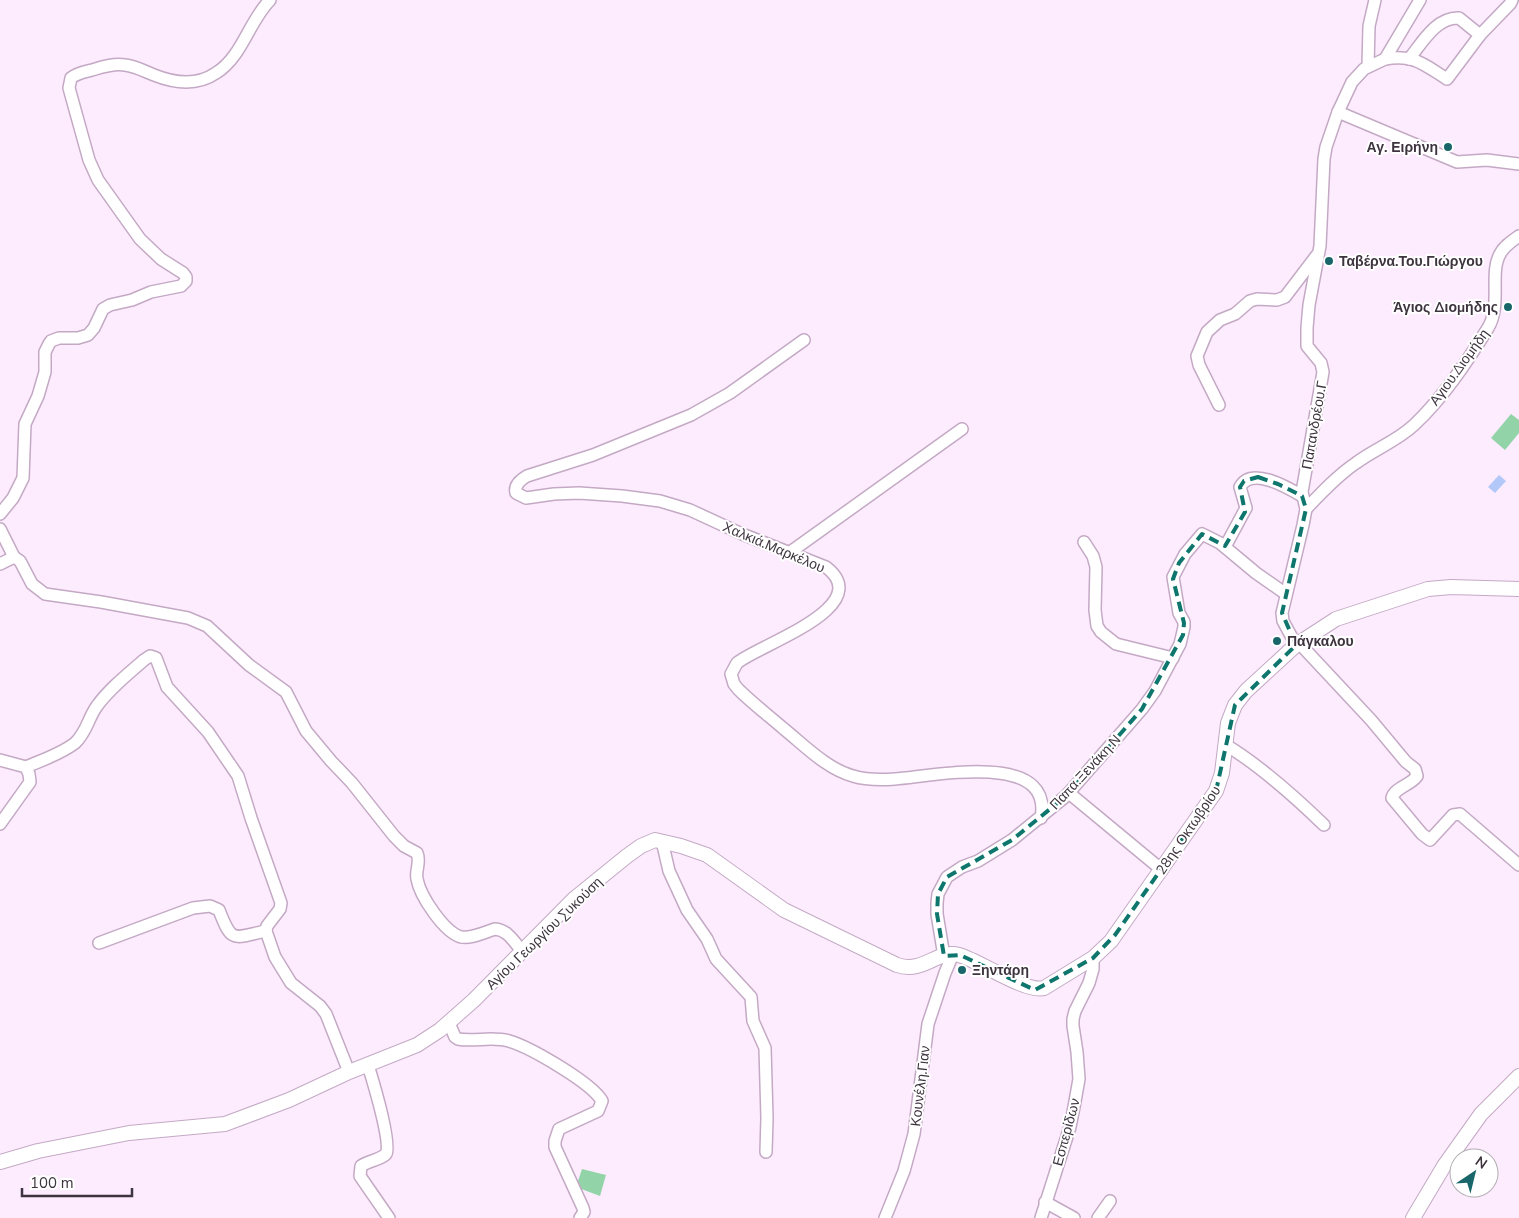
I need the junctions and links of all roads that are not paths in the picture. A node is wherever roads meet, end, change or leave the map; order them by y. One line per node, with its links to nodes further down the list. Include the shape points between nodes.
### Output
1 (270, 0): 18 (street, via 223,68 200,81 179,82 119,64 71,78 69,88 89,160 98,180 140,239 161,259 183,273 186,281 180,286 110,304 103,308 88,335 59,338 48,344 46,372 25,424 23,478)
2 (1375, 0): 8 (street, via 1369,26)
3 (1420, 0): 6 (street)
4 (1512, 0): 5 (street)
5 (1480, 35): 7 (street, via 1459,18 1447,19 1434,29); 7 (street, via 1447,79 1417,60)
6 (1385, 59): 7 (street, via 1400,56); 8 (street)
7 (1409, 59)
8 (1368, 66): 9 (street, Παπανδρέου.Γ, via 1352,82)
9 (1338, 112): 10 (street, via 1457,162 1487,160); 12 (street, Παπανδρέου.Γ, via 1324,160)
10 (1519, 164)
11 (1519, 236): 17 (street, Αγιου.Διομήδη, via 1499,255 1491,321 1456,376 1414,425 1355,463)
12 (1318, 253): 14 (street, via 1285,297 1250,301 1207,332 1197,356); 16 (street, Παπανδρέου.Γ, via 1307,341 1323,372)
13 (804, 340): 22 (street, Χαλκιά.Μαρκέλου, via 711,406 593,455 527,476 515,490 518,496 526,498 579,493 660,501 690,510)
14 (1219, 405)
15 (962, 430): 22 (street)
16 (1302, 496): 17 (street, Παπανδρέου.Γ); 21 (street, via 1258,477 1248,478 1240,487 1246,504 1245,512)
17 (1306, 509): 26 (street, Παπανδρέου.Γ)
18 (0, 514)
19 (0, 528): 23 (street)
20 (1084, 542): 28 (street, via 1096,566 1096,626 1116,644)
21 (1225, 547): 26 (street); 28 (street, Παπα.Ξενάκη.Ν, via 1202,534 1185,554 1173,577 1179,613 1184,622 1180,644)
22 (789, 553): 33 (street, Χαλκιά.Μαρκέλου, via 830,571 839,583 839,594 829,607 806,625 737,663 731,674 738,689 823,760 850,776 894,779 999,772 1027,782 1039,795)
23 (14, 557): 24 (street); 41 (street, via 20,561 32,584 45,594 188,618 207,626 249,665 286,692 306,731 394,836 417,853 419,887 443,924 454,934 466,937 499,930)
24 (0, 564)
25 (1519, 589): 27 (main road, 28ης Οκτωβρίου, via 1428,589 1336,619)
26 (1286, 594): 27 (street, Παπανδρέου.Γ, via 1282,616)
27 (1298, 644): 29 (main road, 28ης Οκτωβρίου, via 1239,700 1228,723); 37 (street, Παπανδρέου.Γ, via 1415,769 1415,780 1394,793 1392,798 1422,834 1430,840 1453,815 1460,814)
28 (1173, 658): 32 (street, Παπα.Ξενάκη.Ν, via 1142,708)
29 (1226, 745): 35 (street, via 1274,780); 38 (main road, 28ης Οκτωβρίου, via 1216,791)
30 (0, 760): 31 (street)
31 (26, 766): 34 (street, via 30,782); 39 (street, via 76,741 100,702 144,660 150,656 157,659 167,687 208,732 238,776 282,903)
32 (1069, 793): 33 (street, Παπα.Ξενάκη.Ν); 38 (street)
33 (1041, 818): 42 (street, Παπα.Ξενάκη.Ν, via 996,851 947,877 938,894 937,914)
34 (0, 824)
35 (1324, 825)
36 (662, 841): 41 (main road, Αγίου Γεωργίου Συκούση, via 648,842 627,856 574,899); 42 (main road, via 707,855 784,910 897,965 913,968); 48 (street, via 669,871 687,910 716,959 751,997 753,1021 766,1048)
37 (1519, 864)
38 (1162, 870): 43 (main road, 28ης Οκτωβρίου, via 1111,941)
39 (266, 931): 40 (street, via 233,936 227,932 219,910 210,906 193,908); 46 (street, via 286,977 326,1014)
40 (99, 943)
41 (522, 951): 44 (main road, Αγίου Γεωργίου Συκούση)
42 (949, 955): 43 (main road, via 976,962 1035,990 1044,988); 54 (street, Κουνέλη.Γιαν, via 928,1024 910,1151)
43 (1093, 958): 51 (street, Εσπερίδων, via 1089,983 1073,1019 1078,1079 1074,1107)
44 (449, 1023): 45 (main road, Αγίου Γεωργίου Συκούση, via 417,1045); 53 (street, via 458,1039 509,1041 568,1072 598,1093 602,1101 598,1111 559,1129 555,1141 583,1208)
45 (368, 1065): 46 (main road, Αγίου Γεωργίου Συκούση); 52 (street, via 388,1148 385,1154 361,1166 360,1176)
46 (349, 1072): 49 (main road, Αγίου Γεωργίου Συκούση, via 289,1100 225,1124 128,1133)
47 (1517, 1082): 58 (main road, via 1480,1114)
48 (766, 1152)
49 (0, 1162)
50 (1110, 1201): 57 (street)
51 (1045, 1202): 55 (street, Εσπερίδων); 56 (street)
52 (389, 1218)
53 (580, 1218)
54 (885, 1218)
55 (1041, 1218)
56 (1074, 1218)
57 (1098, 1218)
58 (1413, 1218)

